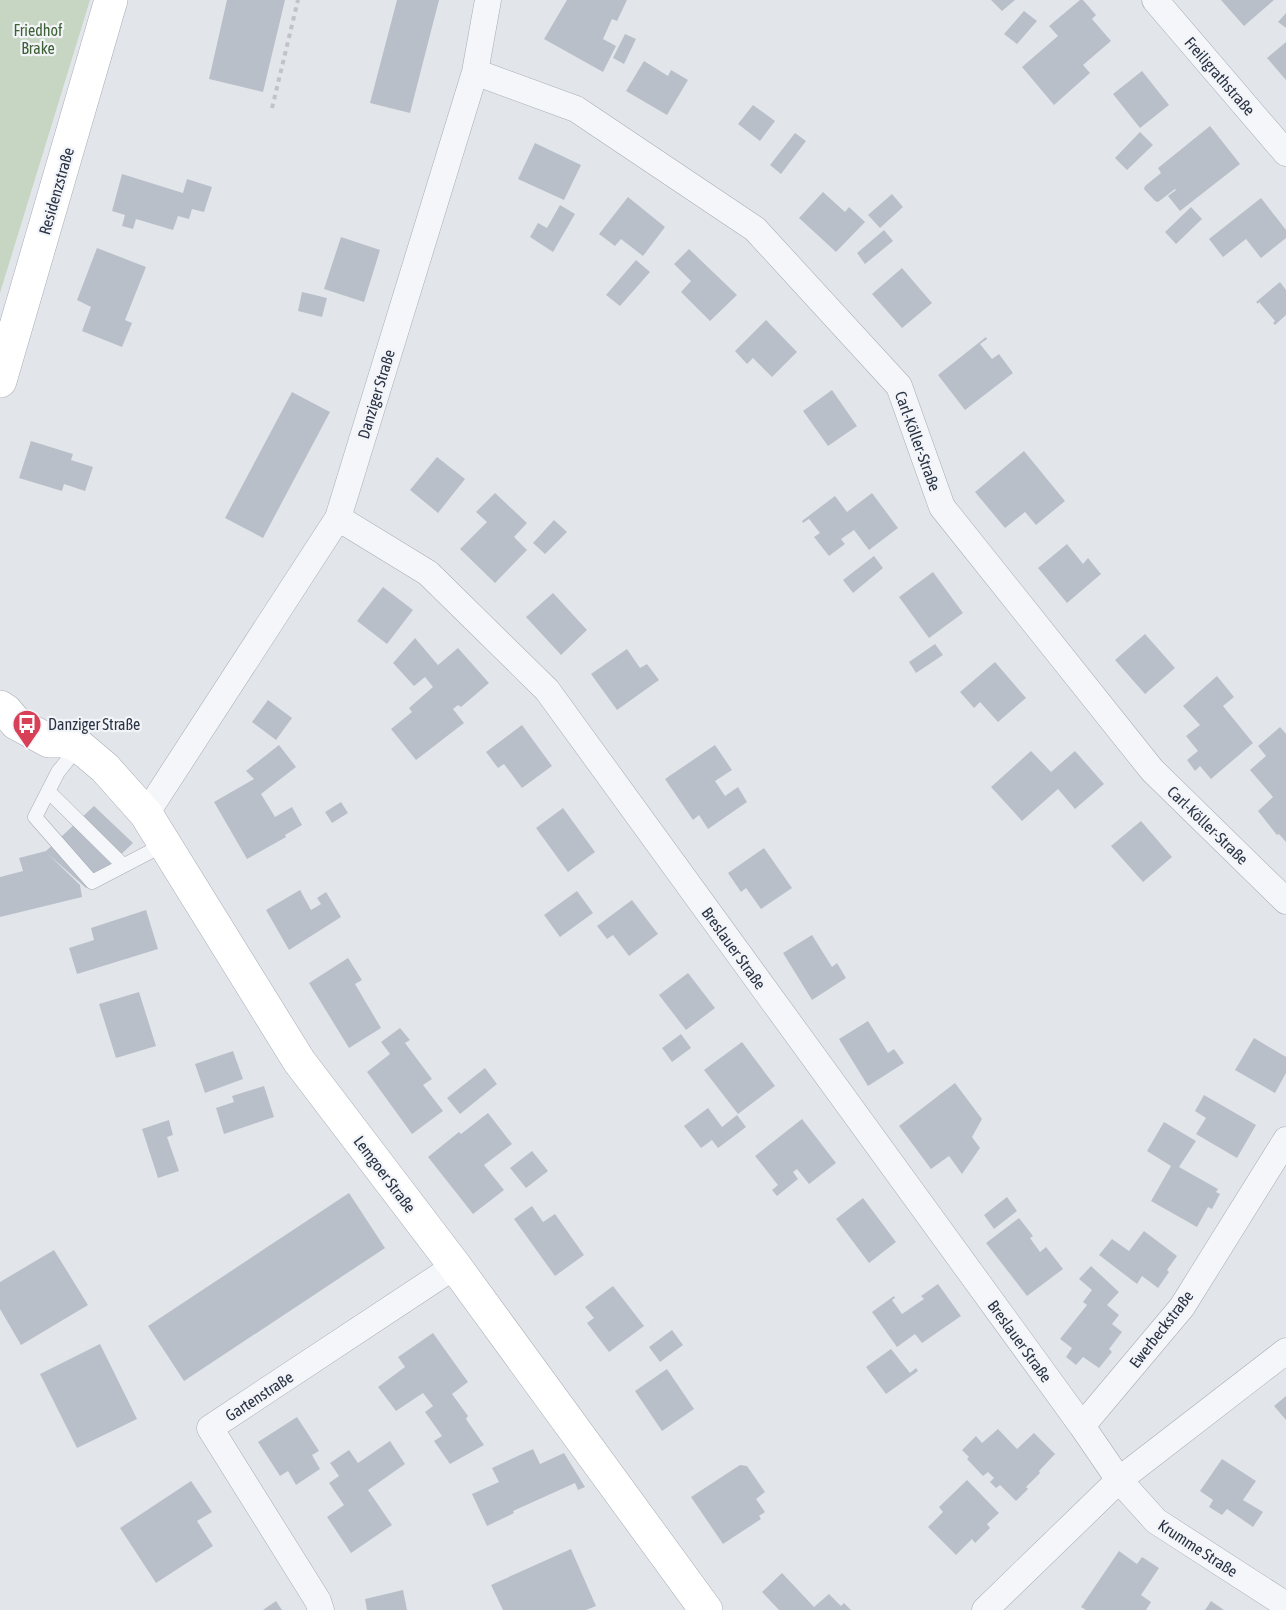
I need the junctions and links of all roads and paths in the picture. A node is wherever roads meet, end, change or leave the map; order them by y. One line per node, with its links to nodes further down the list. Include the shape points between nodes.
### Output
1 (111, 0): 8 (main road, Residenzstraße)
2 (298, 0): 6 (path)
3 (488, 0): 5 (street, Danziger Straße)
4 (1155, 0): 7 (street, Freiligrathstraße)
5 (475, 72): 9 (street, Danziger Straße); 16 (street, Carl-Köller-Straße, via 576,109 754,229 898,386 942,507 1152,770)
6 (272, 108)
7 (1286, 153)
8 (0, 381)
9 (338, 518): 13 (street, Danziger Straße); 20 (street, Breslauer Straße, via 428,573 547,690)
10 (3, 709): 11 (main road, Lemgoer Straße, via 16,723 49,741)
11 (73, 743): 12 (lane); 13 (main road, Lemgoer Straße, via 105,768)
12 (48, 791): 15 (lane); 15 (lane, via 35,817 92,882)
13 (146, 814): 14 (main road, Lemgoer Straße)
14 (165, 844): 15 (lane); 18 (main road, Lemgoer Straße, via 299,1061)
15 (123, 865)
16 (1286, 901)
17 (1286, 1140): 20 (street, Ewerbeckstraße, via 1182,1307)
18 (455, 1266): 23 (street, Gartenstraße, via 210,1428); 24 (main road, Lemgoer Straße)
19 (1286, 1351): 21 (street)
20 (1082, 1426): 21 (street)
21 (1119, 1480): 22 (street, Krumme Straße, via 1156,1521); 25 (street)
22 (1286, 1605)
23 (321, 1610)
24 (706, 1610)
25 (985, 1610)

